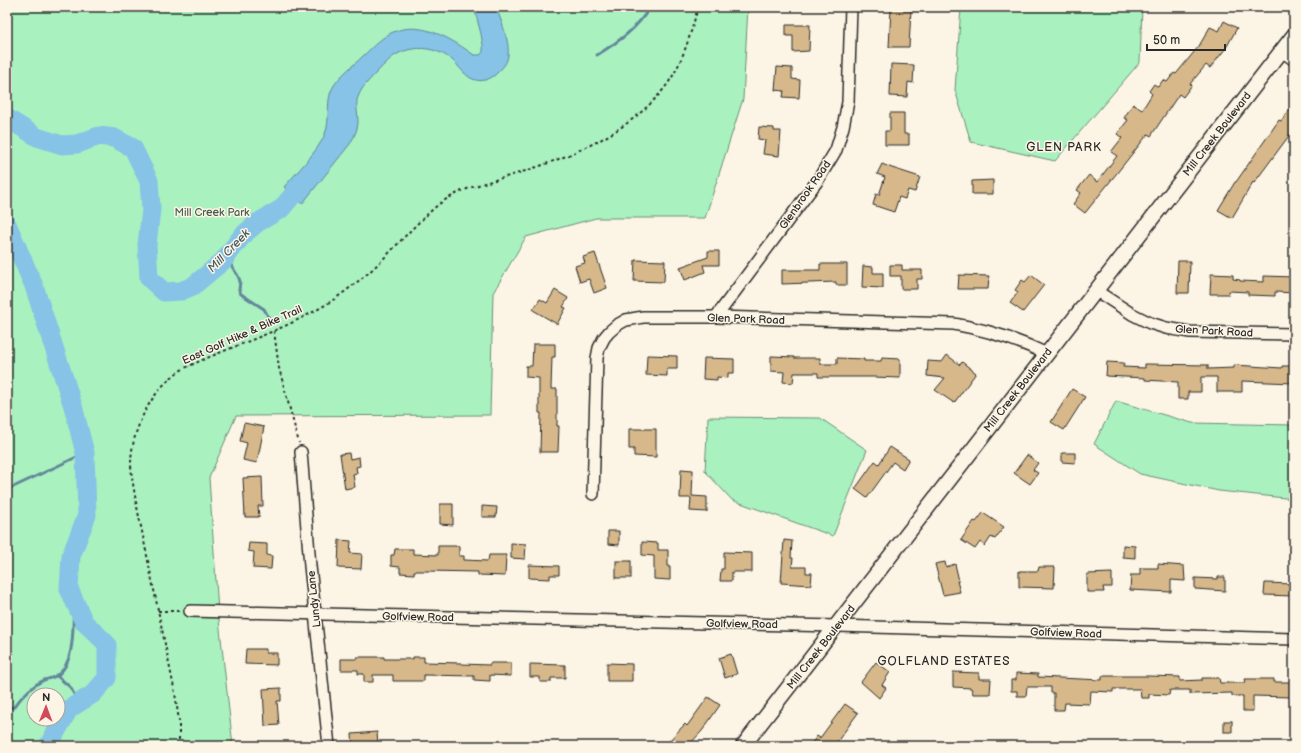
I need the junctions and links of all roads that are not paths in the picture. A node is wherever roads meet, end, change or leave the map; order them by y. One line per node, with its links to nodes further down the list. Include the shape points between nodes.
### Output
1 (851, 7): 6 (street, Glenbrook Road, via 848,102 844,127 836,150 818,180)
2 (1294, 35): 3 (street, Mill Creek Boulevard)
3 (1282, 51): 4 (street); 5 (street, Mill Creek Boulevard)
4 (1294, 60)
5 (1095, 290): 7 (street, Glen Park Road, via 1132,314 1172,330); 8 (street, Mill Creek Boulevard)
6 (716, 317): 8 (street, Glen Park Road, via 954,324 1000,334); 10 (street, Glen Park Road, via 632,318 617,325 604,338 597,358)
7 (1294, 334)
8 (1047, 354): 13 (street, Mill Creek Boulevard)
9 (301, 452): 12 (street, Lundy Lane)
10 (593, 494)
11 (190, 611): 12 (street, Golfview Road)
12 (316, 614): 13 (street, Golfview Road); 15 (street, Lundy Lane)
13 (837, 626): 14 (street, Golfview Road); 16 (street, Mill Creek Boulevard)
14 (1294, 639)
15 (329, 746)
16 (743, 746)

